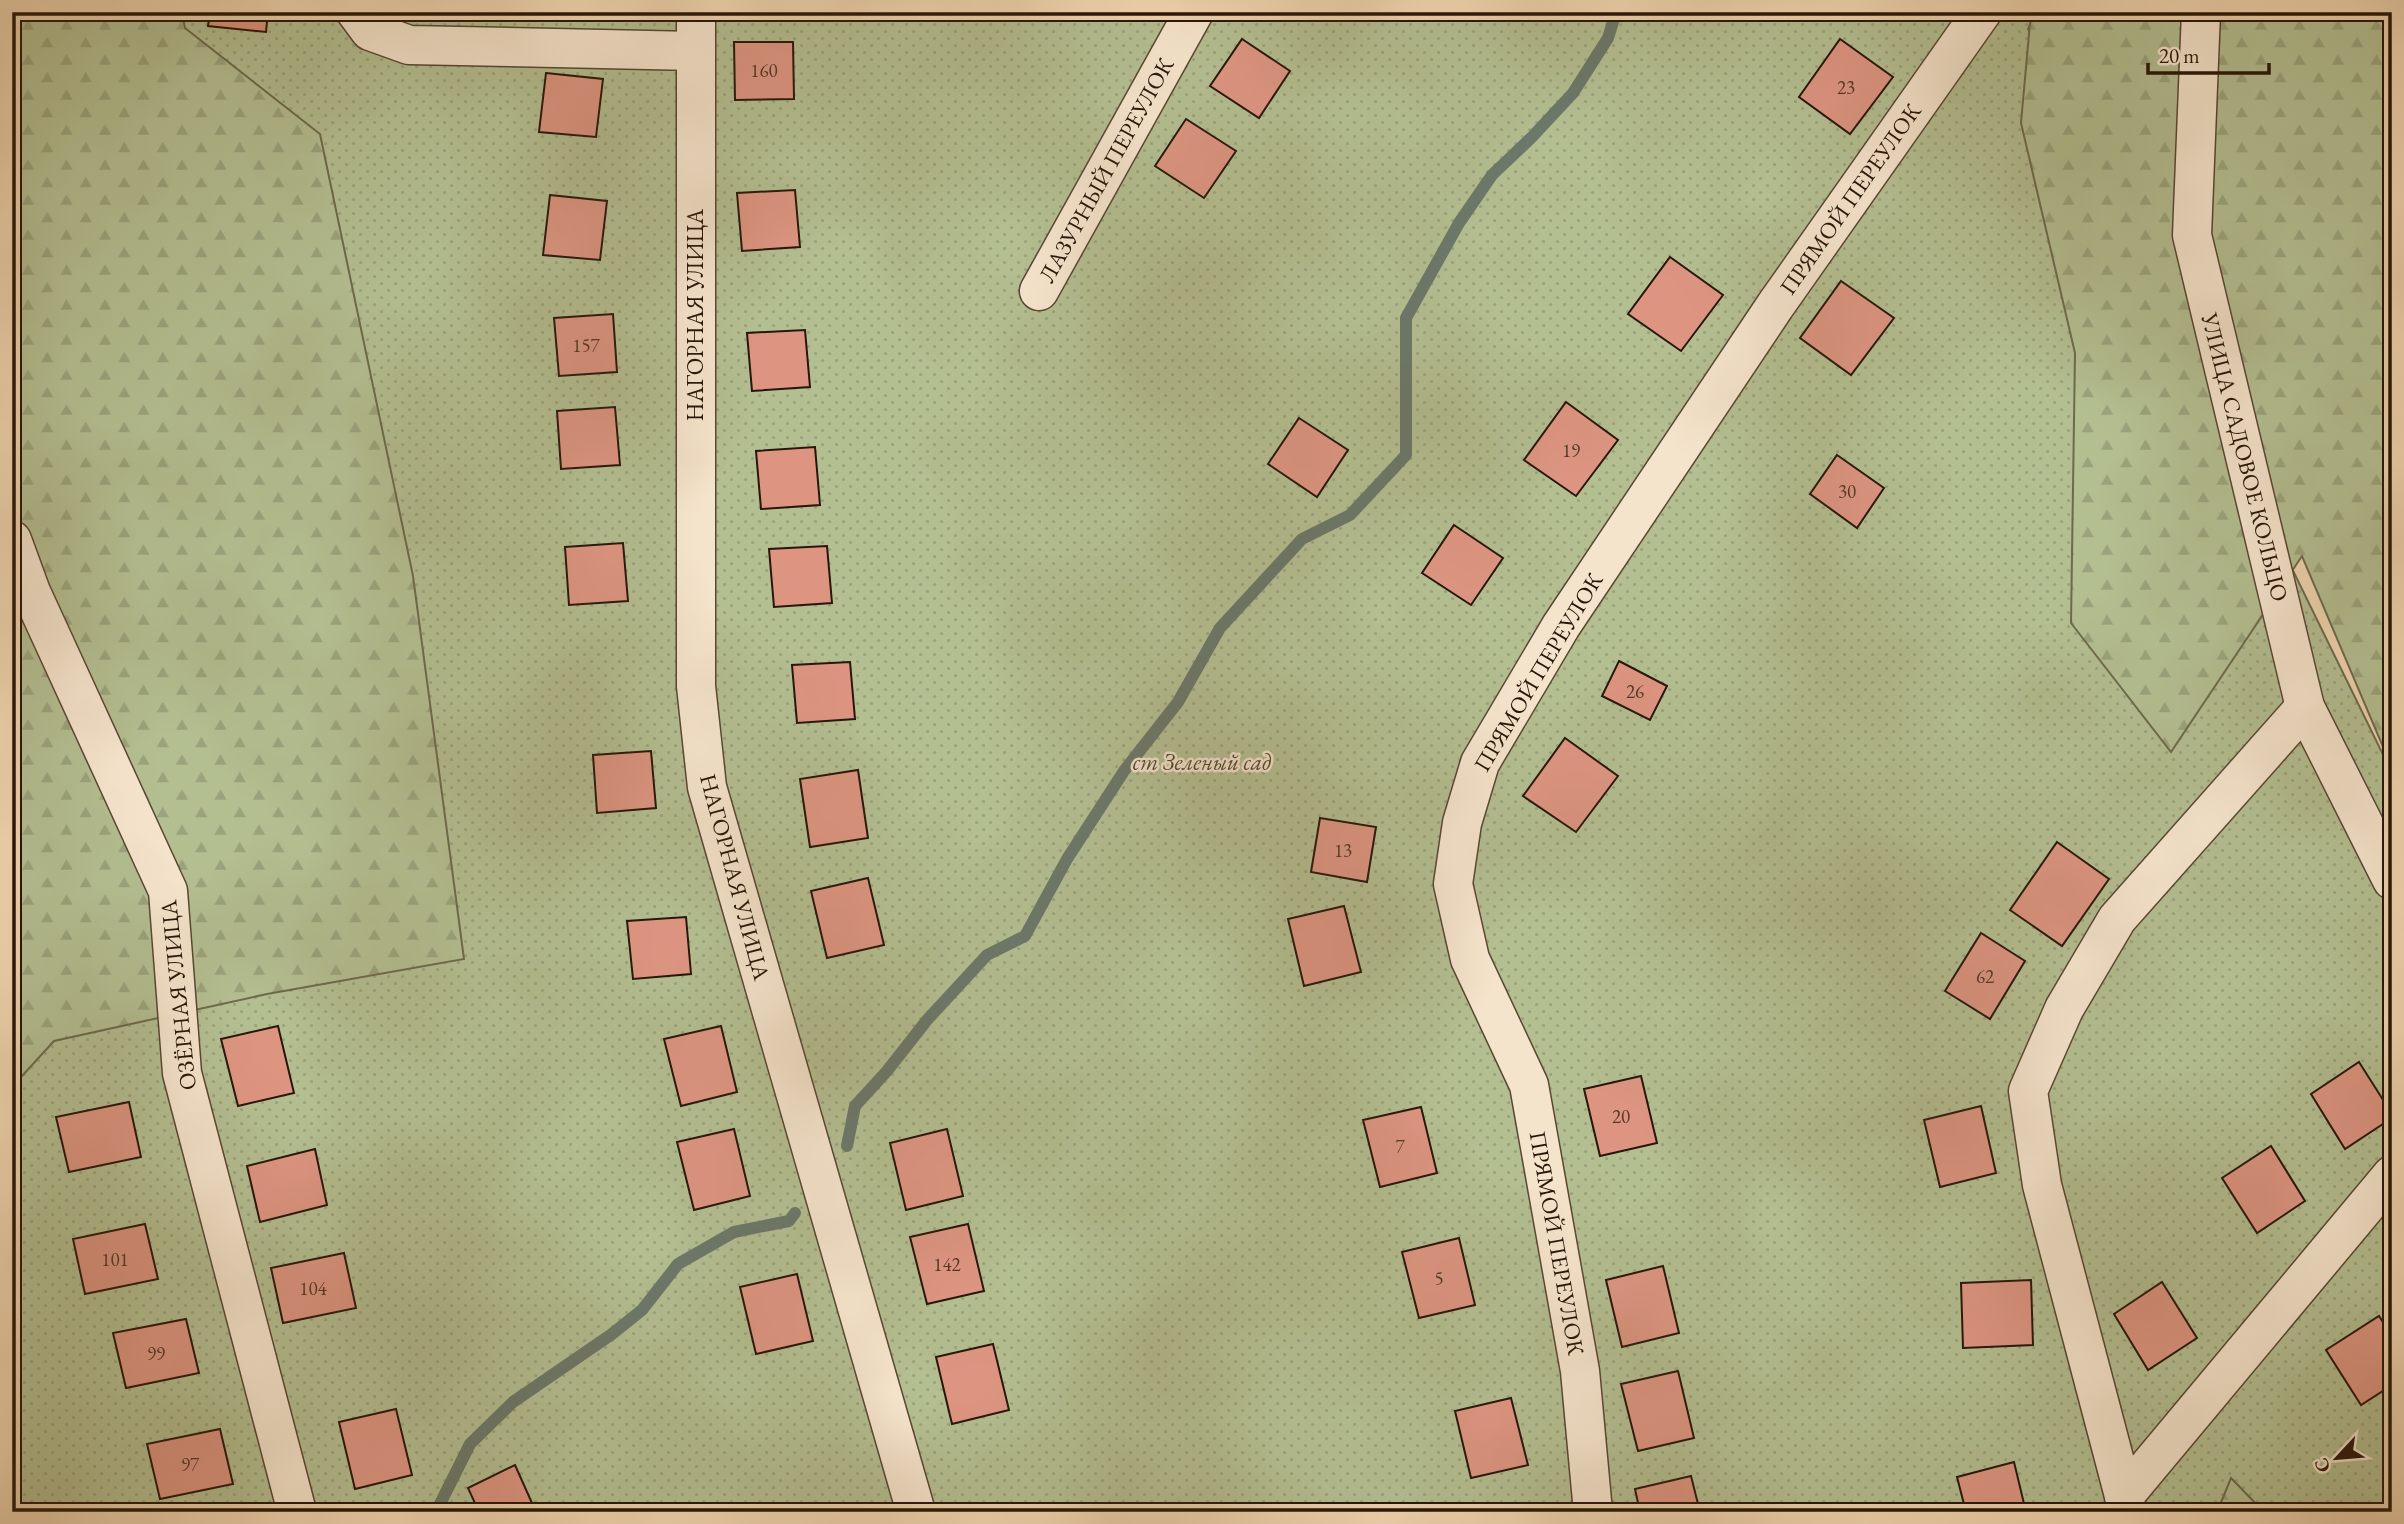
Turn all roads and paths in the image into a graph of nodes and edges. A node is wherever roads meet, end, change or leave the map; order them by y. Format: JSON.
{"nodes":[{"id":1,"x":356,"y":12,"type":"edge"},
{"id":2,"x":696,"y":12,"type":"edge"},
{"id":3,"x":1194,"y":12,"type":"edge"},
{"id":4,"x":1982,"y":12,"type":"edge"},
{"id":5,"x":2201,"y":12,"type":"edge"},
{"id":6,"x":695,"y":51,"type":"junction"},
{"id":7,"x":1039,"y":291,"type":"dead end"},
{"id":8,"x":12,"y":540,"type":"edge"},
{"id":9,"x":2305,"y":707,"type":"junction"},
{"id":10,"x":2392,"y":880,"type":"edge"},
{"id":11,"x":2392,"y":1175,"type":"edge"},
{"id":12,"x":2125,"y":1504,"type":"edge"},
{"id":13,"x":297,"y":1512,"type":"edge"},
{"id":14,"x":916,"y":1512,"type":"edge"},
{"id":15,"x":1593,"y":1512,"type":"edge"}],
"edges":[{"from":1,"to":6,"type":"street"},
{"from":2,"to":6,"type":"street","name":"НАГОРНАЯ УЛИЦА"},
{"from":3,"to":7,"type":"street","name":"ЛАЗУРНЫЙ ПЕРЕУЛОК"},
{"from":4,"to":15,"type":"street","name":"ПРЯМОЙ ПЕРЕУЛОК"},
{"from":5,"to":9,"type":"street","name":"УЛИЦА САДОВОЕ КОЛЬЦО"},
{"from":6,"to":14,"type":"street","name":"НАГОРНАЯ УЛИЦА"},
{"from":8,"to":13,"type":"street","name":"ОЗЁРНАЯ УЛИЦА"},
{"from":9,"to":10,"type":"street","name":"УЛИЦА САДОВОЕ КОЛЬЦО"},
{"from":9,"to":12,"type":"street"},
{"from":11,"to":12,"type":"street"}]}
